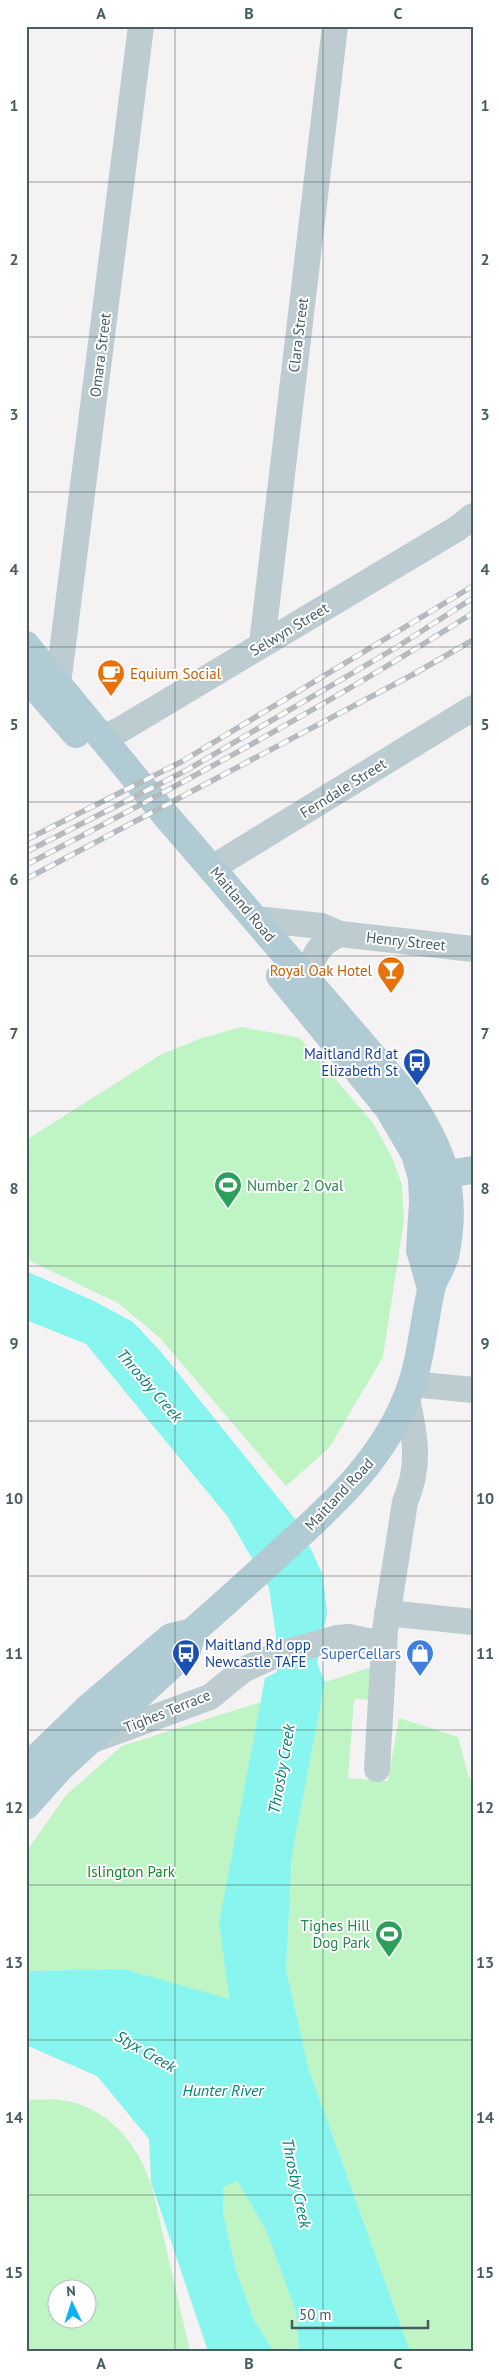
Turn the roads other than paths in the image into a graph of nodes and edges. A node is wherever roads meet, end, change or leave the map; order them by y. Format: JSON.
{"nodes":[{"id":1,"x":141,"y":26,"type":"edge"},
{"id":2,"x":335,"y":26,"type":"edge"},
{"id":3,"x":473,"y":516,"type":"edge"},
{"id":4,"x":262,"y":644,"type":"junction"},
{"id":5,"x":26,"y":645,"type":"edge"},
{"id":6,"x":26,"y":677,"type":"edge"},
{"id":7,"x":58,"y":684,"type":"junction"},
{"id":8,"x":473,"y":708,"type":"edge"},
{"id":9,"x":104,"y":749,"type":"junction"},
{"id":10,"x":195,"y":857,"type":"junction"},
{"id":11,"x":255,"y":919,"type":"junction"},
{"id":12,"x":340,"y":934,"type":"junction"},
{"id":13,"x":473,"y":948,"type":"edge"},
{"id":14,"x":306,"y":978,"type":"junction"},
{"id":15,"x":447,"y":1174,"type":"edge"},
{"id":16,"x":473,"y":1390,"type":"edge"},
{"id":17,"x":409,"y":1391,"type":"junction"},
{"id":18,"x":387,"y":1613,"type":"junction"},
{"id":19,"x":473,"y":1622,"type":"edge"},
{"id":20,"x":192,"y":1632,"type":"junction"},
{"id":21,"x":384,"y":1641,"type":"junction"},
{"id":22,"x":89,"y":1741,"type":"junction"},
{"id":23,"x":26,"y":1768,"type":"edge"},
{"id":24,"x":377,"y":1769,"type":"dead end"},
{"id":25,"x":26,"y":1806,"type":"edge"}],
"edges":[{"from":1,"to":7,"type":"street","name":"Omara Street"},
{"from":2,"to":4,"type":"street","name":"Clara Street"},
{"from":3,"to":4,"type":"street","name":"Selwyn Street"},
{"from":4,"to":9,"type":"street","name":"Selwyn Street"},
{"from":5,"to":7,"type":"main road","name":"Maitland Road"},
{"from":6,"to":9,"type":"main road","name":"Maitland Road"},
{"from":7,"to":9,"type":"main road","name":"Maitland Road"},
{"from":8,"to":10,"type":"street","name":"Ferndale Street"},
{"from":9,"to":10,"type":"main road","name":"Maitland Road"},
{"from":10,"to":11,"type":"main road","name":"Maitland Road"},
{"from":10,"to":15,"type":"main road","name":"Maitland Road"},
{"from":11,"to":12,"type":"street","name":"Henry Street"},
{"from":11,"to":14,"type":"main road","name":"Maitland Road"},
{"from":12,"to":13,"type":"street","name":"Henry Street"},
{"from":12,"to":14,"type":"street"},
{"from":14,"to":15,"type":"main road","name":"Maitland Road"},
{"from":15,"to":17,"type":"main road","name":"Maitland Road"},
{"from":16,"to":17,"type":"street"},
{"from":17,"to":18,"type":"street"},
{"from":17,"to":20,"type":"main road","name":"Maitland Road"},
{"from":18,"to":19,"type":"street"},
{"from":18,"to":21,"type":"street"},
{"from":20,"to":22,"type":"main road","name":"Maitland Road"},
{"from":20,"to":23,"type":"main road","name":"Maitland Road"},
{"from":21,"to":22,"type":"street","name":"Tighes Terrace"},
{"from":21,"to":24,"type":"street"},
{"from":22,"to":25,"type":"main road","name":"Maitland Road"}]}
